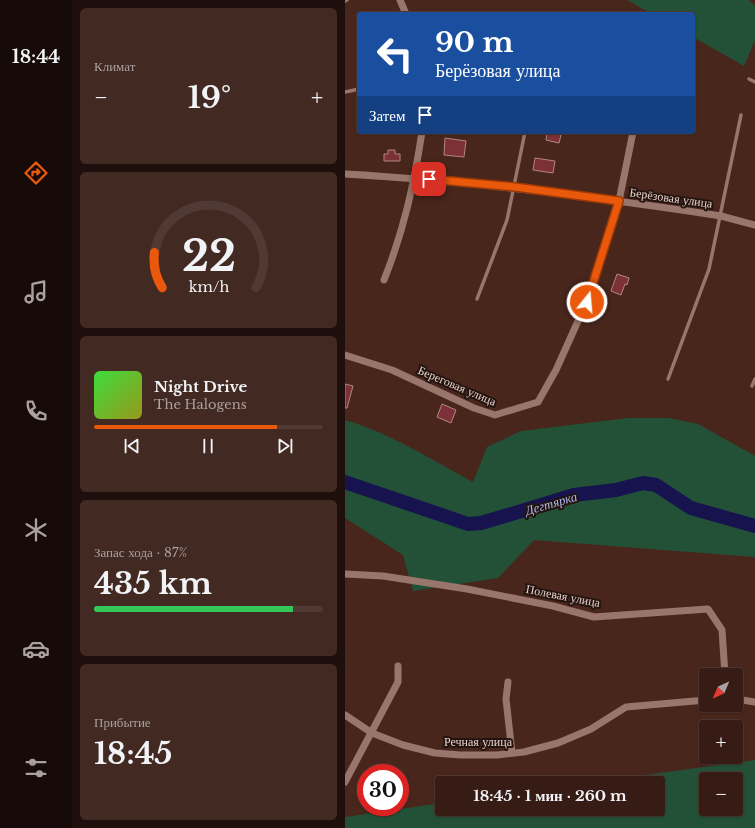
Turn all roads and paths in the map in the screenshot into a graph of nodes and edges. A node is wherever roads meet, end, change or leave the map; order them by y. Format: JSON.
{"nodes":[{"id":1,"x":400,"y":0,"type":"edge"},
{"id":2,"x":405,"y":12,"type":"edge"},
{"id":3,"x":749,"y":79,"type":"dead end"},
{"id":4,"x":755,"y":82,"type":"edge"},
{"id":5,"x":357,"y":89,"type":"edge"},
{"id":6,"x":345,"y":92,"type":"edge"},
{"id":7,"x":741,"y":115,"type":"dead end"},
{"id":8,"x":422,"y":134,"type":"edge"},
{"id":9,"x":525,"y":134,"type":"edge"},
{"id":10,"x":633,"y":134,"type":"edge"},
{"id":11,"x":345,"y":174,"type":"edge"},
{"id":12,"x":415,"y":178,"type":"junction"},
{"id":13,"x":515,"y":187,"type":"junction"},
{"id":14,"x":619,"y":201,"type":"junction"},
{"id":15,"x":721,"y":216,"type":"junction"},
{"id":16,"x":755,"y":225,"type":"edge"},
{"id":17,"x":384,"y":280,"type":"dead end"},
{"id":18,"x":477,"y":299,"type":"dead end"},
{"id":19,"x":345,"y":355,"type":"edge"},
{"id":20,"x":668,"y":379,"type":"dead end"},
{"id":21,"x":755,"y":379,"type":"edge"},
{"id":22,"x":752,"y":386,"type":"dead end"},
{"id":23,"x":345,"y":574,"type":"edge"},
{"id":24,"x":398,"y":666,"type":"dead end"},
{"id":25,"x":725,"y":668,"type":"edge"},
{"id":26,"x":509,"y":682,"type":"dead end"},
{"id":27,"x":743,"y":700,"type":"edge"},
{"id":28,"x":699,"y":701,"type":"edge"},
{"id":29,"x":755,"y":702,"type":"edge"},
{"id":30,"x":345,"y":715,"type":"edge"},
{"id":31,"x":372,"y":733,"type":"junction"},
{"id":32,"x":512,"y":753,"type":"junction"},
{"id":33,"x":345,"y":782,"type":"edge"}],
"edges":[{"from":1,"to":2,"type":"street"},
{"from":3,"to":4,"type":"lane"},
{"from":5,"to":6,"type":"lane"},
{"from":7,"to":15,"type":"lane"},
{"from":8,"to":12,"type":"street"},
{"from":9,"to":13,"type":"lane"},
{"from":10,"to":14,"type":"street","name":"Береговая улица"},
{"from":11,"to":12,"type":"street","name":"Берёзовая улица"},
{"from":12,"to":13,"type":"street","name":"Берёзовая улица"},
{"from":12,"to":17,"type":"street"},
{"from":13,"to":14,"type":"street","name":"Берёзовая улица"},
{"from":13,"to":18,"type":"lane"},
{"from":14,"to":15,"type":"street","name":"Берёзовая улица"},
{"from":14,"to":19,"type":"street","name":"Береговая улица"},
{"from":15,"to":16,"type":"street","name":"Берёзовая улица"},
{"from":15,"to":20,"type":"lane"},
{"from":21,"to":22,"type":"lane"},
{"from":23,"to":25,"type":"street","name":"Полевая улица"},
{"from":24,"to":31,"type":"street"},
{"from":26,"to":32,"type":"street"},
{"from":27,"to":29,"type":"street"},
{"from":28,"to":32,"type":"street","name":"Речная улица"},
{"from":30,"to":31,"type":"street","name":"Речная улица"},
{"from":31,"to":32,"type":"street","name":"Речная улица"},
{"from":31,"to":33,"type":"street"}]}
